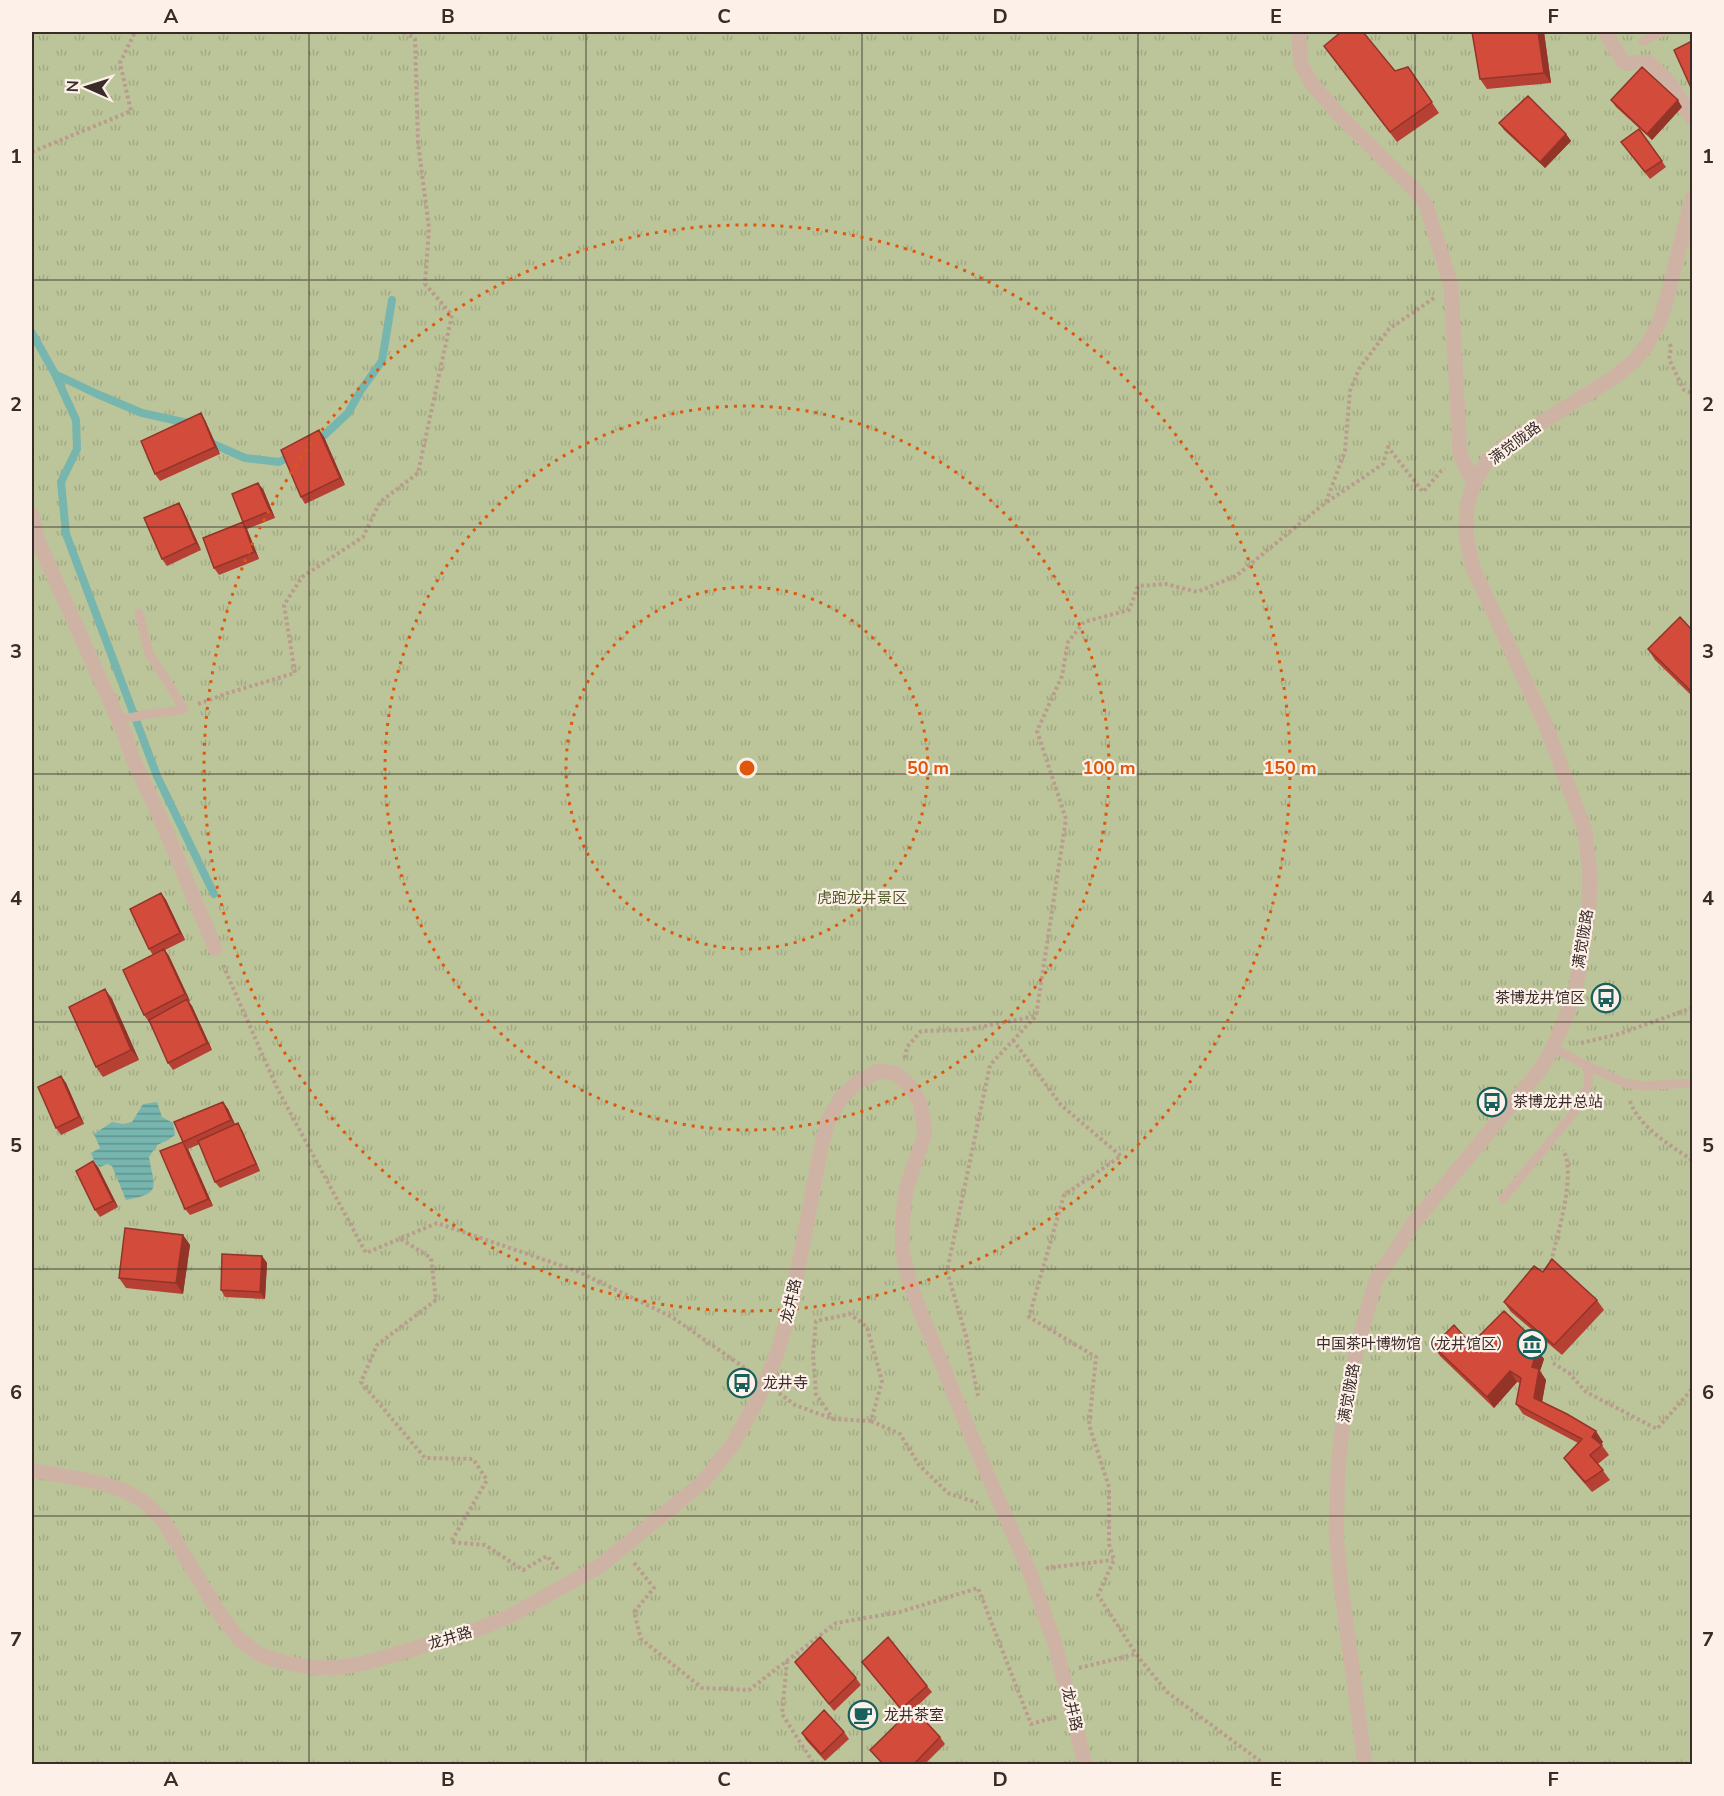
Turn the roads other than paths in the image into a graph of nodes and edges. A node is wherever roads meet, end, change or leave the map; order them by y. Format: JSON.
{"nodes":[{"id":1,"x":1300,"y":32,"type":"edge"},
{"id":2,"x":1605,"y":32,"type":"edge"},
{"id":3,"x":1663,"y":32,"type":"edge"},
{"id":4,"x":1643,"y":41,"type":"dead end"},
{"id":5,"x":1692,"y":118,"type":"edge"},
{"id":6,"x":1692,"y":198,"type":"edge"},
{"id":7,"x":1473,"y":484,"type":"junction"},
{"id":8,"x":32,"y":515,"type":"edge"},
{"id":9,"x":139,"y":613,"type":"dead end"},
{"id":10,"x":122,"y":719,"type":"junction"},
{"id":11,"x":215,"y":948,"type":"road end"},
{"id":12,"x":1553,"y":1048,"type":"junction"},
{"id":13,"x":1586,"y":1065,"type":"junction"},
{"id":14,"x":1692,"y":1083,"type":"edge"},
{"id":15,"x":1503,"y":1199,"type":"dead end"},
{"id":16,"x":32,"y":1470,"type":"edge"},
{"id":17,"x":1085,"y":1764,"type":"edge"},
{"id":18,"x":1365,"y":1764,"type":"edge"}],
"edges":[{"from":1,"to":7,"type":"street"},
{"from":2,"to":5,"type":"street"},
{"from":3,"to":4,"type":"lane"},
{"from":6,"to":7,"type":"street","name":"满觉陇路"},
{"from":7,"to":12,"type":"street","name":"满觉陇路"},
{"from":8,"to":10,"type":"street"},
{"from":9,"to":10,"type":"lane"},
{"from":10,"to":11,"type":"street"},
{"from":12,"to":13,"type":"lane"},
{"from":12,"to":18,"type":"street","name":"满觉陇路"},
{"from":13,"to":14,"type":"lane"},
{"from":13,"to":15,"type":"lane"},
{"from":16,"to":17,"type":"street","name":"龙井路"}]}
